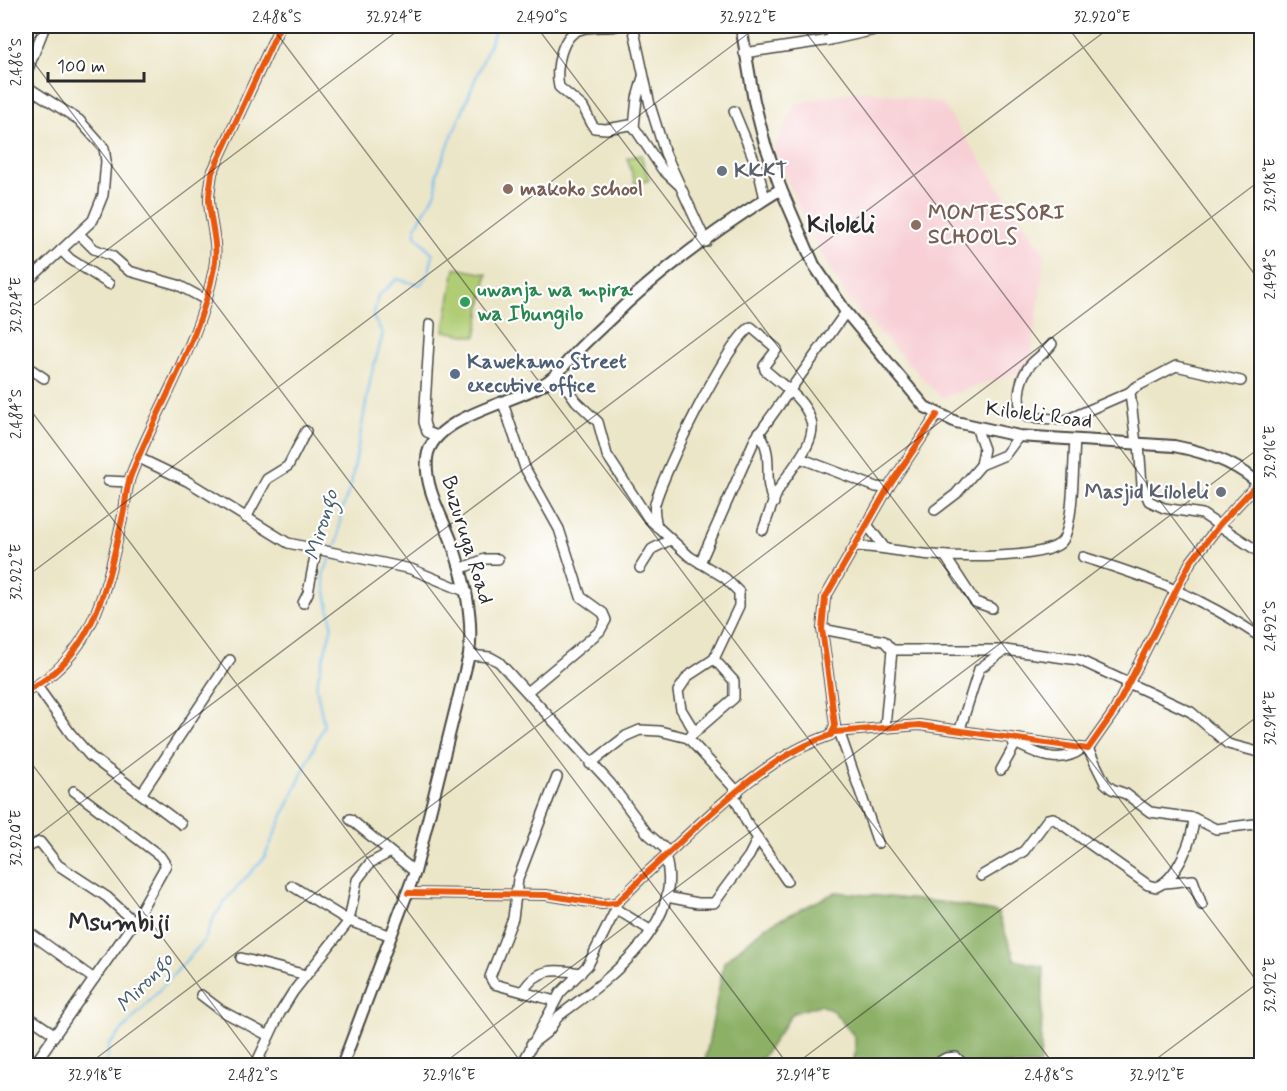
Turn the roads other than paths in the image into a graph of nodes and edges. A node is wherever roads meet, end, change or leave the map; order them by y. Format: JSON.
{"nodes":[{"id":1,"x":45,"y":26,"type":"edge"},
{"id":2,"x":280,"y":26,"type":"edge"},
{"id":3,"x":616,"y":26,"type":"edge"},
{"id":4,"x":633,"y":26,"type":"edge"},
{"id":5,"x":741,"y":26,"type":"edge"},
{"id":6,"x":835,"y":26,"type":"edge"},
{"id":7,"x":879,"y":26,"type":"edge"},
{"id":8,"x":830,"y":40,"type":"junction"},
{"id":9,"x":744,"y":53,"type":"junction"},
{"id":10,"x":26,"y":74,"type":"edge"},
{"id":11,"x":643,"y":77,"type":"junction"},
{"id":12,"x":26,"y":86,"type":"edge"},
{"id":13,"x":734,"y":111,"type":"dead end"},
{"id":14,"x":634,"y":127,"type":"junction"},
{"id":15,"x":678,"y":184,"type":"junction"},
{"id":16,"x":781,"y":189,"type":"junction"},
{"id":17,"x":765,"y":199,"type":"junction"},
{"id":18,"x":80,"y":235,"type":"junction"},
{"id":19,"x":706,"y":242,"type":"junction"},
{"id":20,"x":61,"y":250,"type":"junction"},
{"id":21,"x":26,"y":282,"type":"edge"},
{"id":22,"x":109,"y":284,"type":"dead end"},
{"id":23,"x":206,"y":300,"type":"junction"},
{"id":24,"x":846,"y":312,"type":"junction"},
{"id":25,"x":430,"y":324,"type":"dead end"},
{"id":26,"x":1052,"y":344,"type":"dead end"},
{"id":27,"x":26,"y":366,"type":"edge"},
{"id":28,"x":557,"y":374,"type":"junction"},
{"id":29,"x":44,"y":378,"type":"dead end"},
{"id":30,"x":1240,"y":381,"type":"dead end"},
{"id":31,"x":791,"y":392,"type":"junction"},
{"id":32,"x":1130,"y":392,"type":"junction"},
{"id":33,"x":502,"y":403,"type":"junction"},
{"id":34,"x":937,"y":415,"type":"junction"},
{"id":35,"x":976,"y":427,"type":"junction"},
{"id":36,"x":306,"y":431,"type":"dead end"},
{"id":37,"x":759,"y":432,"type":"junction"},
{"id":38,"x":437,"y":436,"type":"junction"},
{"id":39,"x":1019,"y":436,"type":"junction"},
{"id":40,"x":1075,"y":440,"type":"junction"},
{"id":41,"x":1137,"y":444,"type":"junction"},
{"id":42,"x":139,"y":458,"type":"junction"},
{"id":43,"x":800,"y":458,"type":"junction"},
{"id":44,"x":981,"y":465,"type":"junction"},
{"id":45,"x":108,"y":481,"type":"dead end"},
{"id":46,"x":129,"y":482,"type":"junction"},
{"id":47,"x":1260,"y":485,"type":"edge"},
{"id":48,"x":888,"y":488,"type":"junction"},
{"id":49,"x":774,"y":503,"type":"junction"},
{"id":50,"x":935,"y":510,"type":"dead end"},
{"id":51,"x":246,"y":518,"type":"junction"},
{"id":52,"x":1220,"y":524,"type":"junction"},
{"id":53,"x":868,"y":526,"type":"junction"},
{"id":54,"x":657,"y":527,"type":"junction"},
{"id":55,"x":764,"y":530,"type":"dead end"},
{"id":56,"x":670,"y":540,"type":"junction"},
{"id":57,"x":855,"y":546,"type":"junction"},
{"id":58,"x":884,"y":548,"type":"junction"},
{"id":59,"x":316,"y":551,"type":"junction"},
{"id":60,"x":1262,"y":554,"type":"edge"},
{"id":61,"x":945,"y":556,"type":"junction"},
{"id":62,"x":1083,"y":557,"type":"dead end"},
{"id":63,"x":498,"y":559,"type":"dead end"},
{"id":64,"x":700,"y":563,"type":"junction"},
{"id":65,"x":460,"y":568,"type":"junction"},
{"id":66,"x":640,"y":568,"type":"dead end"},
{"id":67,"x":1178,"y":589,"type":"junction"},
{"id":68,"x":467,"y":592,"type":"junction"},
{"id":69,"x":303,"y":603,"type":"dead end"},
{"id":70,"x":992,"y":608,"type":"dead end"},
{"id":71,"x":822,"y":629,"type":"junction"},
{"id":72,"x":1262,"y":638,"type":"edge"},
{"id":73,"x":892,"y":650,"type":"junction"},
{"id":74,"x":1005,"y":650,"type":"junction"},
{"id":75,"x":469,"y":655,"type":"junction"},
{"id":76,"x":714,"y":659,"type":"junction"},
{"id":77,"x":230,"y":660,"type":"dead end"},
{"id":78,"x":1128,"y":683,"type":"junction"},
{"id":79,"x":36,"y":686,"type":"junction"},
{"id":80,"x":26,"y":691,"type":"edge"},
{"id":81,"x":528,"y":691,"type":"junction"},
{"id":82,"x":885,"y":727,"type":"junction"},
{"id":83,"x":960,"y":729,"type":"junction"},
{"id":84,"x":837,"y":731,"type":"junction"},
{"id":85,"x":692,"y":735,"type":"junction"},
{"id":86,"x":1012,"y":741,"type":"junction"},
{"id":87,"x":1085,"y":749,"type":"junction"},
{"id":88,"x":1262,"y":753,"type":"edge"},
{"id":89,"x":591,"y":764,"type":"junction"},
{"id":90,"x":1001,"y":770,"type":"dead end"},
{"id":91,"x":557,"y":777,"type":"dead end"},
{"id":92,"x":74,"y":791,"type":"dead end"},
{"id":93,"x":142,"y":793,"type":"junction"},
{"id":94,"x":736,"y":794,"type":"junction"},
{"id":95,"x":1194,"y":818,"type":"junction"},
{"id":96,"x":350,"y":819,"type":"dead end"},
{"id":97,"x":1262,"y":823,"type":"edge"},
{"id":98,"x":181,"y":824,"type":"dead end"},
{"id":99,"x":758,"y":838,"type":"junction"},
{"id":100,"x":878,"y":843,"type":"dead end"},
{"id":101,"x":26,"y":846,"type":"edge"},
{"id":102,"x":389,"y":853,"type":"junction"},
{"id":103,"x":667,"y":854,"type":"junction"},
{"id":104,"x":414,"y":872,"type":"junction"},
{"id":105,"x":981,"y":876,"type":"dead end"},
{"id":106,"x":787,"y":881,"type":"dead end"},
{"id":107,"x":1165,"y":883,"type":"junction"},
{"id":108,"x":292,"y":886,"type":"dead end"},
{"id":109,"x":408,"y":893,"type":"junction"},
{"id":110,"x":516,"y":895,"type":"junction"},
{"id":111,"x":667,"y":897,"type":"junction"},
{"id":112,"x":1202,"y":904,"type":"dead end"},
{"id":113,"x":616,"y":906,"type":"junction"},
{"id":114,"x":349,"y":921,"type":"junction"},
{"id":115,"x":134,"y":922,"type":"junction"},
{"id":116,"x":26,"y":930,"type":"edge"},
{"id":117,"x":650,"y":930,"type":"junction"},
{"id":118,"x":389,"y":935,"type":"junction"},
{"id":119,"x":241,"y":958,"type":"dead end"},
{"id":120,"x":580,"y":973,"type":"junction"},
{"id":121,"x":306,"y":975,"type":"junction"},
{"id":122,"x":94,"y":979,"type":"junction"},
{"id":123,"x":523,"y":991,"type":"junction"},
{"id":124,"x":201,"y":995,"type":"dead end"},
{"id":125,"x":557,"y":997,"type":"junction"},
{"id":126,"x":574,"y":1004,"type":"junction"},
{"id":127,"x":26,"y":1016,"type":"edge"},
{"id":128,"x":54,"y":1035,"type":"junction"},
{"id":129,"x":269,"y":1036,"type":"junction"},
{"id":130,"x":531,"y":1044,"type":"junction"},
{"id":131,"x":33,"y":1065,"type":"edge"},
{"id":132,"x":255,"y":1065,"type":"edge"},
{"id":133,"x":342,"y":1065,"type":"edge"},
{"id":134,"x":521,"y":1065,"type":"edge"},
{"id":135,"x":932,"y":1065,"type":"edge"},
{"id":136,"x":965,"y":1065,"type":"edge"}],
"edges":[{"from":1,"to":10,"type":"street"},
{"from":2,"to":23,"type":"street"},
{"from":3,"to":14,"type":"street"},
{"from":4,"to":11,"type":"street"},
{"from":5,"to":9,"type":"main road","name":"Kiloleli Road"},
{"from":6,"to":8,"type":"street"},
{"from":7,"to":8,"type":"street"},
{"from":8,"to":9,"type":"street"},
{"from":9,"to":16,"type":"main road","name":"Kiloleli Road"},
{"from":11,"to":14,"type":"street"},
{"from":11,"to":15,"type":"street"},
{"from":12,"to":18,"type":"street"},
{"from":13,"to":17,"type":"street"},
{"from":14,"to":15,"type":"street"},
{"from":15,"to":19,"type":"street"},
{"from":16,"to":17,"type":"main road"},
{"from":16,"to":24,"type":"main road","name":"Kiloleli Road"},
{"from":17,"to":19,"type":"main road"},
{"from":18,"to":20,"type":"street"},
{"from":18,"to":23,"type":"street"},
{"from":19,"to":28,"type":"main road"},
{"from":20,"to":21,"type":"street"},
{"from":20,"to":22,"type":"street"},
{"from":23,"to":42,"type":"street"},
{"from":24,"to":31,"type":"street"},
{"from":24,"to":34,"type":"main road","name":"Kiloleli Road"},
{"from":25,"to":38,"type":"street"},
{"from":26,"to":32,"type":"street"},
{"from":27,"to":29,"type":"street"},
{"from":28,"to":33,"type":"main road"},
{"from":28,"to":54,"type":"street"},
{"from":30,"to":32,"type":"street"},
{"from":31,"to":37,"type":"street"},
{"from":31,"to":43,"type":"street"},
{"from":31,"to":54,"type":"street"},
{"from":32,"to":41,"type":"street"},
{"from":33,"to":38,"type":"main road"},
{"from":33,"to":81,"type":"street"},
{"from":34,"to":35,"type":"main road","name":"Kiloleli Road"},
{"from":34,"to":48,"type":"street"},
{"from":35,"to":39,"type":"main road","name":"Kiloleli Road"},
{"from":35,"to":44,"type":"street"},
{"from":36,"to":51,"type":"street"},
{"from":37,"to":49,"type":"street"},
{"from":37,"to":64,"type":"street"},
{"from":38,"to":65,"type":"main road","name":"Buzuruga Road"},
{"from":39,"to":40,"type":"main road","name":"Kiloleli Road"},
{"from":39,"to":44,"type":"street"},
{"from":40,"to":41,"type":"main road","name":"Kiloleli Road"},
{"from":40,"to":61,"type":"street"},
{"from":41,"to":47,"type":"main road","name":"Kiloleli Road"},
{"from":41,"to":52,"type":"street"},
{"from":42,"to":46,"type":"street"},
{"from":42,"to":51,"type":"street"},
{"from":43,"to":48,"type":"street"},
{"from":43,"to":49,"type":"street"},
{"from":44,"to":50,"type":"street"},
{"from":45,"to":46,"type":"street"},
{"from":46,"to":79,"type":"street"},
{"from":47,"to":52,"type":"street"},
{"from":48,"to":53,"type":"street"},
{"from":49,"to":55,"type":"street"},
{"from":51,"to":59,"type":"street"},
{"from":52,"to":60,"type":"street"},
{"from":52,"to":67,"type":"street"},
{"from":53,"to":57,"type":"street"},
{"from":53,"to":58,"type":"street"},
{"from":54,"to":56,"type":"street"},
{"from":56,"to":64,"type":"street"},
{"from":56,"to":66,"type":"street"},
{"from":57,"to":58,"type":"street"},
{"from":57,"to":71,"type":"street"},
{"from":58,"to":61,"type":"street"},
{"from":59,"to":68,"type":"street"},
{"from":59,"to":69,"type":"street"},
{"from":61,"to":70,"type":"street"},
{"from":62,"to":67,"type":"street"},
{"from":63,"to":65,"type":"street"},
{"from":64,"to":76,"type":"street"},
{"from":65,"to":68,"type":"main road","name":"Buzuruga Road"},
{"from":67,"to":72,"type":"street"},
{"from":67,"to":78,"type":"street"},
{"from":68,"to":75,"type":"main road","name":"Buzuruga Road"},
{"from":71,"to":73,"type":"street"},
{"from":71,"to":84,"type":"street"},
{"from":73,"to":74,"type":"street"},
{"from":73,"to":82,"type":"street"},
{"from":74,"to":78,"type":"street"},
{"from":74,"to":83,"type":"street"},
{"from":75,"to":81,"type":"street"},
{"from":75,"to":104,"type":"main road","name":"Buzuruga Road"},
{"from":76,"to":85,"type":"street"},
{"from":76,"to":85,"type":"street"},
{"from":77,"to":93,"type":"street"},
{"from":78,"to":87,"type":"street"},
{"from":78,"to":88,"type":"street"},
{"from":79,"to":80,"type":"street"},
{"from":79,"to":93,"type":"street"},
{"from":81,"to":89,"type":"street"},
{"from":82,"to":83,"type":"street"},
{"from":82,"to":84,"type":"street"},
{"from":83,"to":86,"type":"street"},
{"from":84,"to":94,"type":"street"},
{"from":84,"to":100,"type":"street"},
{"from":85,"to":89,"type":"street"},
{"from":85,"to":94,"type":"street"},
{"from":86,"to":87,"type":"street"},
{"from":86,"to":87,"type":"street"},
{"from":86,"to":90,"type":"street"},
{"from":87,"to":95,"type":"street"},
{"from":89,"to":103,"type":"street"},
{"from":91,"to":110,"type":"street"},
{"from":92,"to":115,"type":"street"},
{"from":93,"to":98,"type":"street"},
{"from":94,"to":99,"type":"street"},
{"from":94,"to":103,"type":"street"},
{"from":95,"to":97,"type":"street"},
{"from":95,"to":107,"type":"street"},
{"from":96,"to":102,"type":"street"},
{"from":99,"to":106,"type":"street"},
{"from":99,"to":111,"type":"street"},
{"from":101,"to":115,"type":"street"},
{"from":102,"to":104,"type":"street"},
{"from":102,"to":114,"type":"street"},
{"from":103,"to":111,"type":"street"},
{"from":103,"to":113,"type":"street"},
{"from":104,"to":109,"type":"main road","name":"Buzuruga Road"},
{"from":105,"to":107,"type":"street"},
{"from":107,"to":112,"type":"street"},
{"from":108,"to":114,"type":"street"},
{"from":109,"to":110,"type":"street"},
{"from":109,"to":118,"type":"main road","name":"Buzuruga Road"},
{"from":110,"to":113,"type":"street"},
{"from":110,"to":123,"type":"street"},
{"from":111,"to":117,"type":"street"},
{"from":113,"to":117,"type":"street"},
{"from":113,"to":120,"type":"street"},
{"from":114,"to":118,"type":"street"},
{"from":114,"to":121,"type":"street"},
{"from":115,"to":122,"type":"street"},
{"from":116,"to":122,"type":"street"},
{"from":117,"to":126,"type":"street"},
{"from":118,"to":133,"type":"main road","name":"Buzuruga Road"},
{"from":119,"to":121,"type":"street"},
{"from":120,"to":123,"type":"street"},
{"from":120,"to":125,"type":"street"},
{"from":121,"to":129,"type":"street"},
{"from":122,"to":128,"type":"street"},
{"from":123,"to":125,"type":"street"},
{"from":124,"to":129,"type":"street"},
{"from":125,"to":126,"type":"street"},
{"from":125,"to":130,"type":"street"},
{"from":126,"to":130,"type":"street"},
{"from":127,"to":128,"type":"street"},
{"from":128,"to":131,"type":"street"},
{"from":129,"to":132,"type":"street"},
{"from":130,"to":134,"type":"street"},
{"from":135,"to":136,"type":"street"}]}
